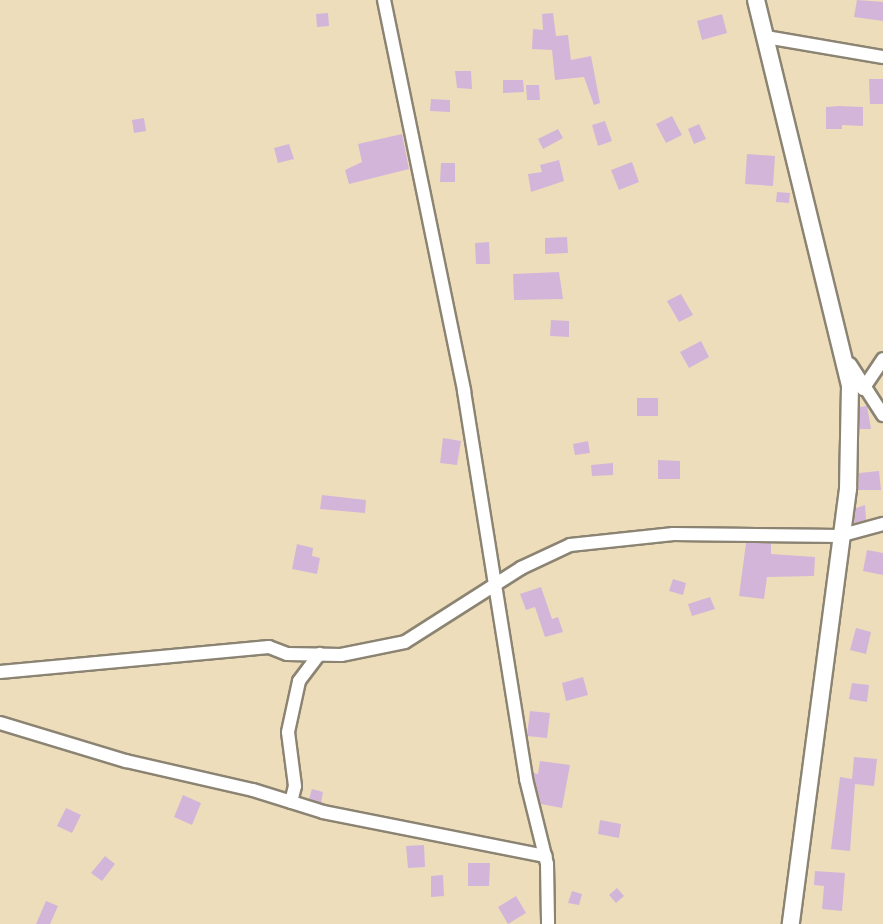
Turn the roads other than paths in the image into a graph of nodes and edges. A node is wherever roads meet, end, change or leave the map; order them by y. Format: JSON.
{"nodes":[{"id":1,"x":384,"y":0,"type":"edge"},
{"id":2,"x":756,"y":0,"type":"edge"},
{"id":3,"x":766,"y":37,"type":"junction"},
{"id":4,"x":883,"y":57,"type":"edge"},
{"id":5,"x":843,"y":352,"type":"junction"},
{"id":6,"x":883,"y":359,"type":"edge"},
{"id":7,"x":863,"y":389,"type":"junction"},
{"id":8,"x":883,"y":415,"type":"edge"},
{"id":9,"x":883,"y":524,"type":"edge"},
{"id":10,"x":839,"y":536,"type":"junction"},
{"id":11,"x":495,"y":584,"type":"junction"},
{"id":12,"x":319,"y":654,"type":"junction"},
{"id":13,"x":0,"y":672,"type":"edge"},
{"id":14,"x":0,"y":723,"type":"edge"},
{"id":15,"x":291,"y":802,"type":"junction"},
{"id":16,"x":546,"y":856,"type":"junction"},
{"id":17,"x":548,"y":924,"type":"edge"},
{"id":18,"x":791,"y":924,"type":"edge"}],
"edges":[{"from":1,"to":11,"type":"street"},
{"from":2,"to":3,"type":"street"},
{"from":3,"to":4,"type":"street"},
{"from":3,"to":5,"type":"street"},
{"from":5,"to":7,"type":"street"},
{"from":5,"to":10,"type":"street"},
{"from":6,"to":7,"type":"street"},
{"from":7,"to":8,"type":"street"},
{"from":9,"to":10,"type":"street"},
{"from":10,"to":11,"type":"street"},
{"from":10,"to":18,"type":"street"},
{"from":11,"to":12,"type":"street"},
{"from":11,"to":16,"type":"street"},
{"from":12,"to":13,"type":"street"},
{"from":12,"to":15,"type":"street"},
{"from":14,"to":15,"type":"street"},
{"from":15,"to":16,"type":"street"},
{"from":16,"to":17,"type":"street"}]}
